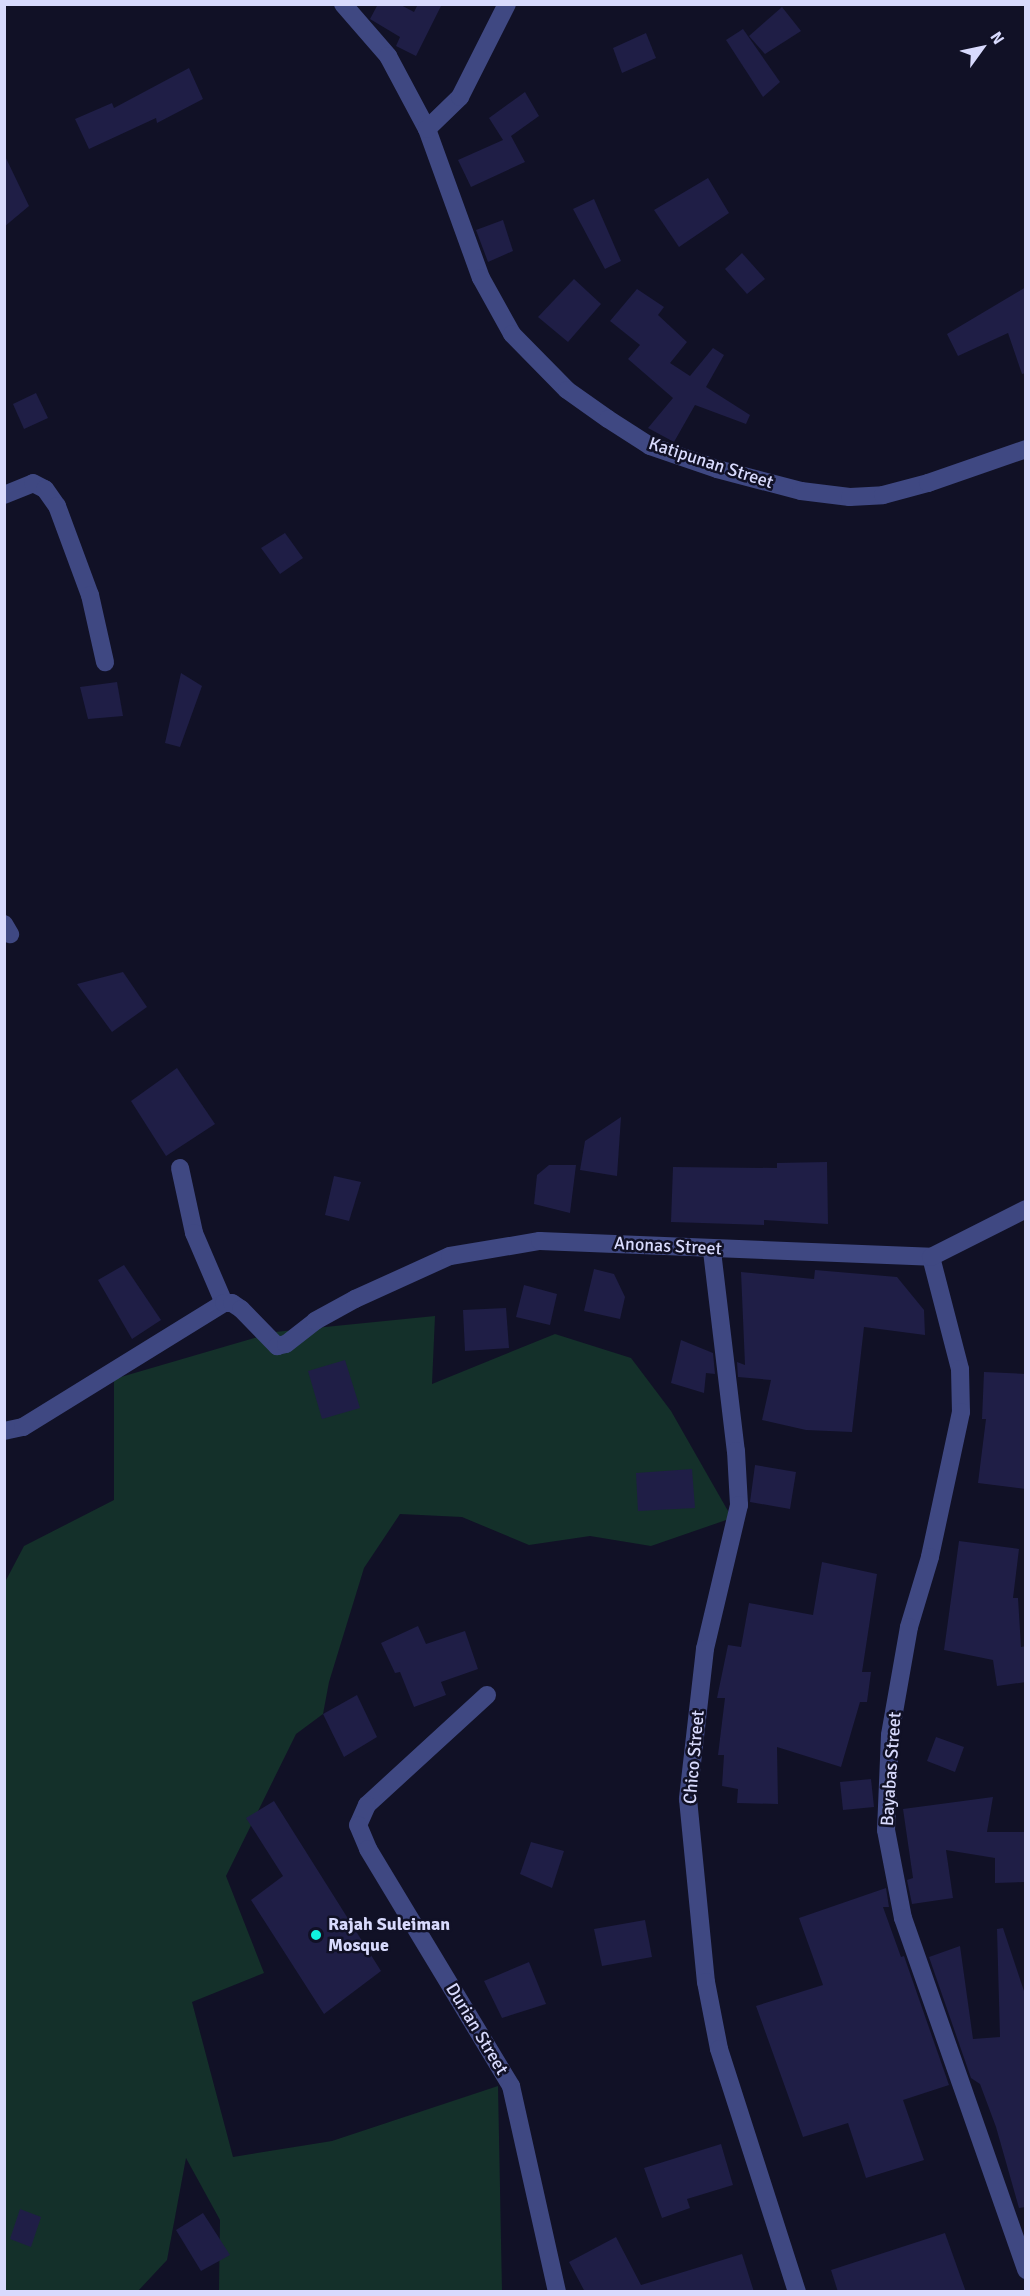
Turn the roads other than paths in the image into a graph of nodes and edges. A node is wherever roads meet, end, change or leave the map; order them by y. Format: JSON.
{"nodes":[{"id":1,"x":343,"y":4,"type":"edge"},
{"id":2,"x":507,"y":4,"type":"edge"},
{"id":3,"x":427,"y":129,"type":"junction"},
{"id":4,"x":1026,"y":449,"type":"edge"},
{"id":5,"x":4,"y":495,"type":"edge"},
{"id":6,"x":105,"y":662,"type":"dead end"},
{"id":7,"x":180,"y":1168,"type":"dead end"},
{"id":8,"x":1026,"y":1209,"type":"edge"},
{"id":9,"x":712,"y":1251,"type":"junction"},
{"id":10,"x":931,"y":1257,"type":"junction"},
{"id":11,"x":224,"y":1303,"type":"junction"},
{"id":12,"x":4,"y":1431,"type":"edge"},
{"id":13,"x":487,"y":1695,"type":"dead end"},
{"id":14,"x":1026,"y":2270,"type":"edge"},
{"id":15,"x":553,"y":2290,"type":"edge"},
{"id":16,"x":797,"y":2292,"type":"edge"}],
"edges":[{"from":1,"to":3,"type":"street","name":"Katipunan Street"},
{"from":2,"to":3,"type":"street"},
{"from":3,"to":4,"type":"street","name":"Katipunan Street"},
{"from":5,"to":6,"type":"street"},
{"from":7,"to":11,"type":"street"},
{"from":8,"to":10,"type":"street","name":"Anonas Street"},
{"from":9,"to":10,"type":"street","name":"Anonas Street"},
{"from":9,"to":11,"type":"street","name":"Anonas Street"},
{"from":9,"to":16,"type":"street","name":"Chico Street"},
{"from":10,"to":14,"type":"street","name":"Bayabas Street"},
{"from":11,"to":12,"type":"street"},
{"from":13,"to":15,"type":"street","name":"Durian Street"}]}
